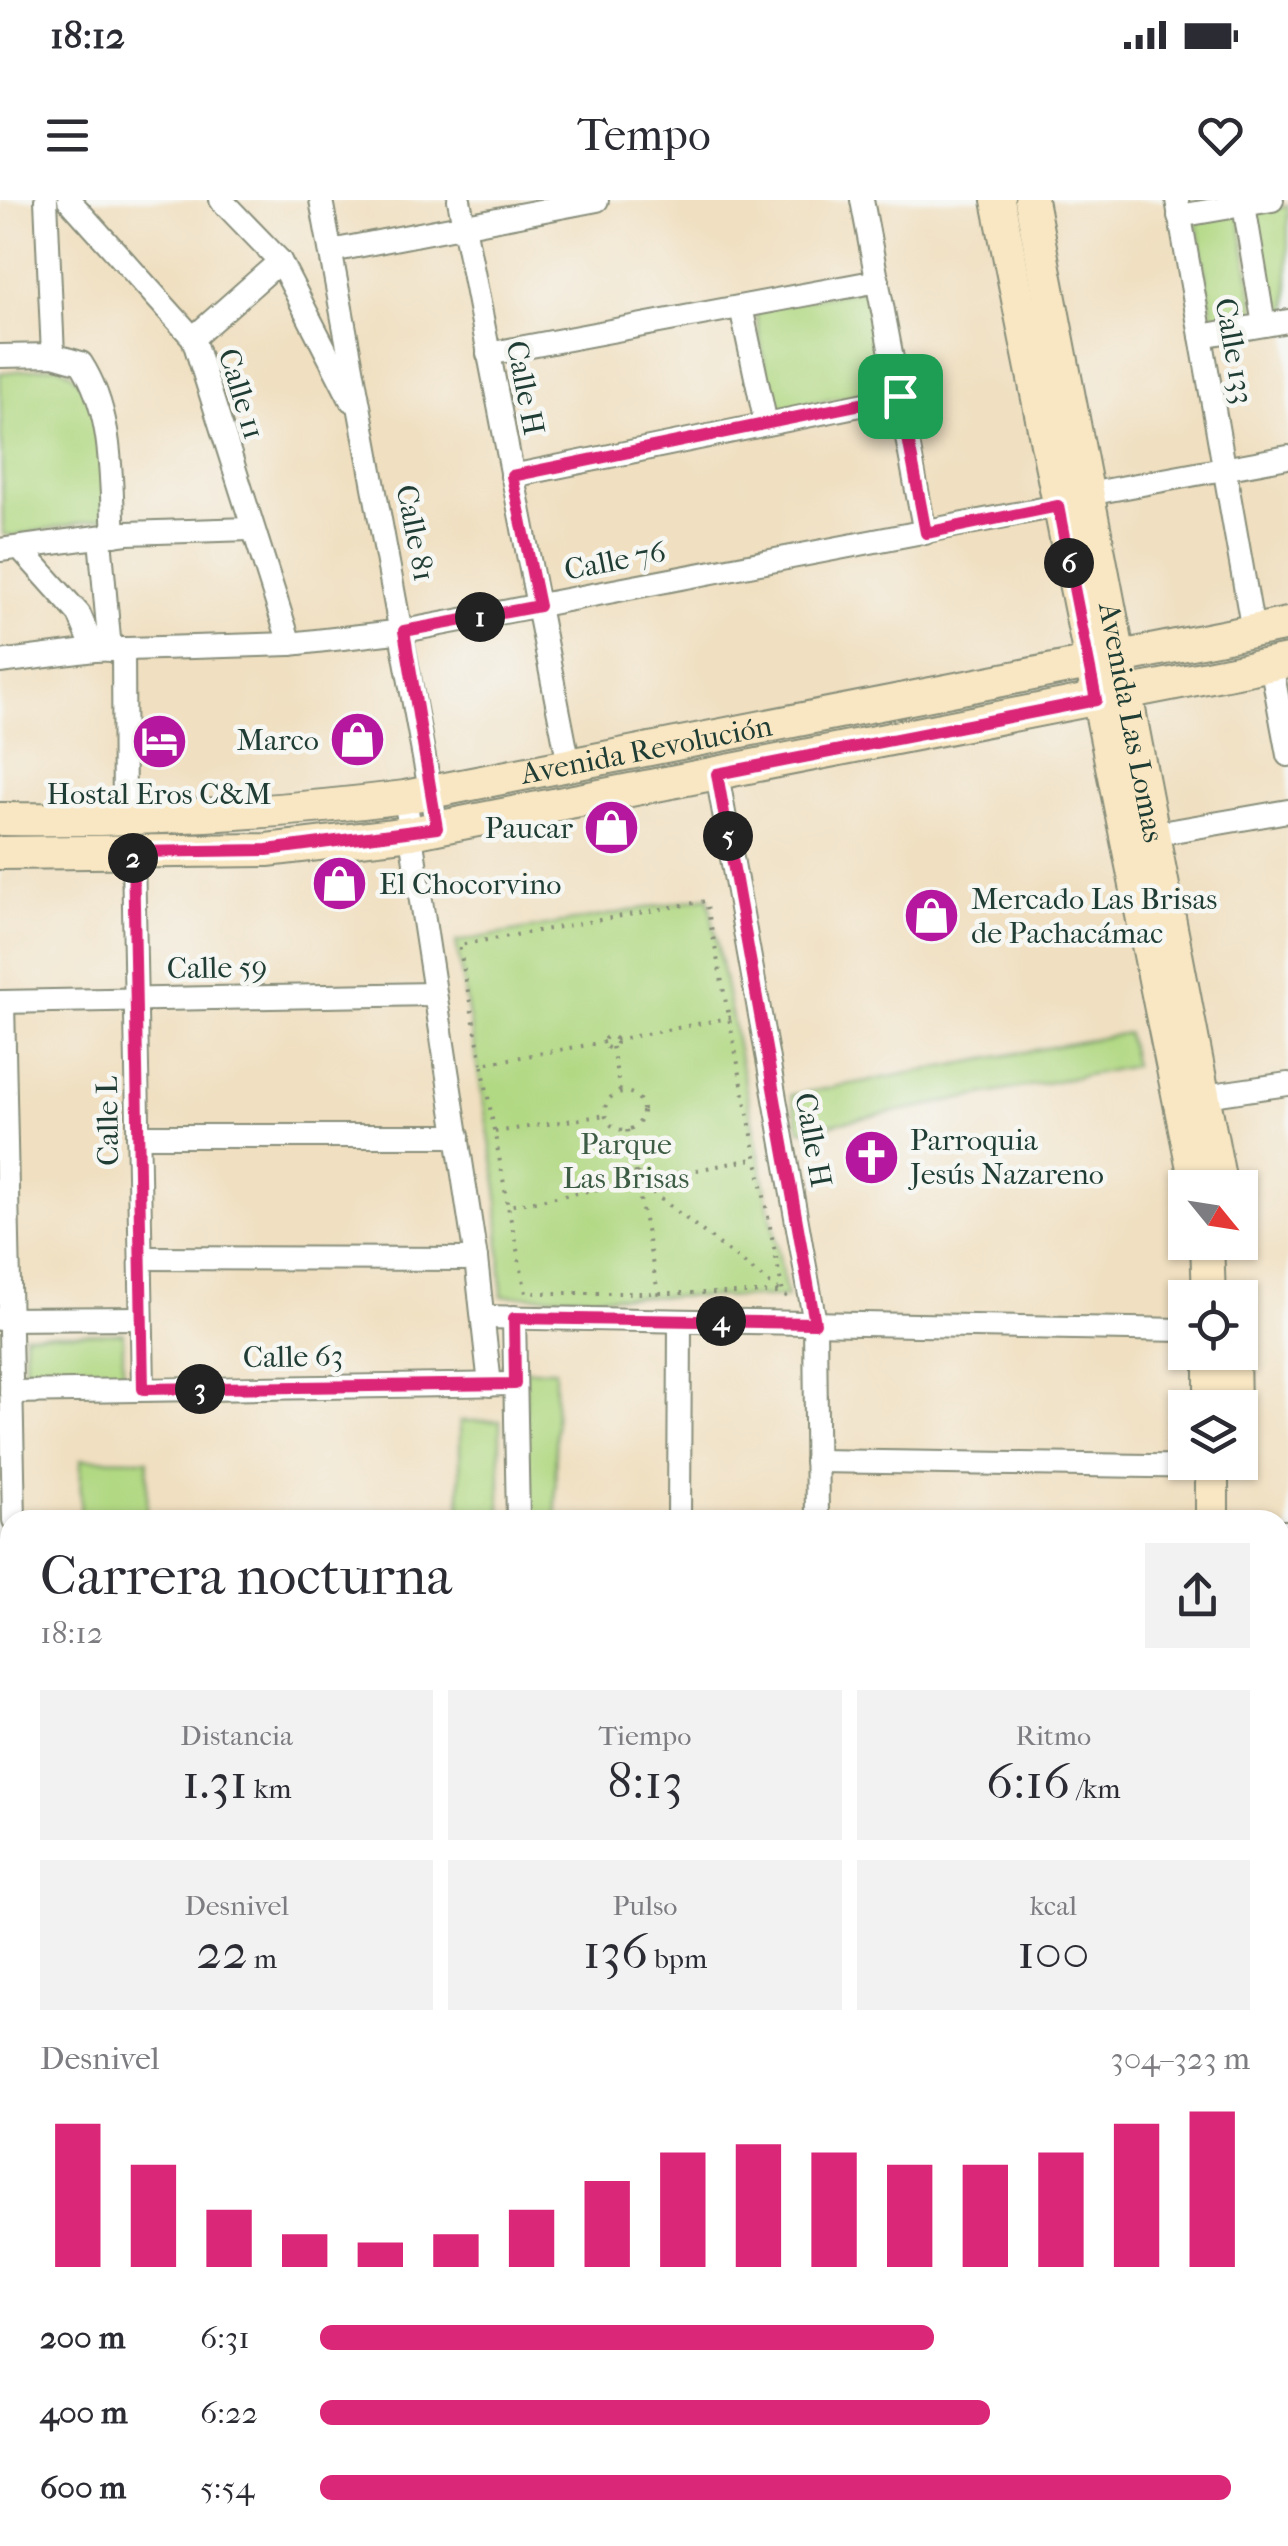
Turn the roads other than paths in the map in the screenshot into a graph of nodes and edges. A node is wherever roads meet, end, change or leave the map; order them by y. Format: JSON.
{"nodes":[{"id":1,"x":46,"y":200,"type":"edge"},
{"id":2,"x":69,"y":200,"type":"edge"},
{"id":3,"x":222,"y":200,"type":"edge"},
{"id":4,"x":320,"y":200,"type":"edge"},
{"id":5,"x":459,"y":200,"type":"edge"},
{"id":6,"x":597,"y":200,"type":"edge"},
{"id":7,"x":862,"y":200,"type":"edge"},
{"id":8,"x":998,"y":200,"type":"edge"},
{"id":9,"x":1031,"y":200,"type":"edge"},
{"id":10,"x":1272,"y":200,"type":"edge"},
{"id":11,"x":1244,"y":205,"type":"junction"},
{"id":12,"x":1178,"y":208,"type":"edge"},
{"id":13,"x":463,"y":226,"type":"junction"},
{"id":14,"x":331,"y":252,"type":"junction"},
{"id":15,"x":280,"y":262,"type":"junction"},
{"id":16,"x":878,"y":281,"type":"junction"},
{"id":17,"x":741,"y":306,"type":"junction"},
{"id":18,"x":1276,"y":323,"type":"edge"},
{"id":19,"x":1201,"y":336,"type":"junction"},
{"id":20,"x":193,"y":338,"type":"junction"},
{"id":21,"x":488,"y":354,"type":"junction"},
{"id":22,"x":53,"y":355,"type":"junction"},
{"id":23,"x":0,"y":356,"type":"edge"},
{"id":24,"x":900,"y":396,"type":"junction"},
{"id":25,"x":362,"y":421,"type":"junction"},
{"id":26,"x":766,"y":424,"type":"junction"},
{"id":27,"x":1288,"y":458,"type":"edge"},
{"id":28,"x":1224,"y":469,"type":"junction"},
{"id":29,"x":512,"y":476,"type":"junction"},
{"id":30,"x":1073,"y":500,"type":"junction"},
{"id":31,"x":250,"y":530,"type":"junction"},
{"id":32,"x":926,"y":533,"type":"junction"},
{"id":33,"x":107,"y":537,"type":"junction"},
{"id":34,"x":6,"y":549,"type":"edge"},
{"id":35,"x":539,"y":606,"type":"junction"},
{"id":36,"x":1288,"y":624,"type":"edge"},
{"id":37,"x":404,"y":631,"type":"junction"},
{"id":38,"x":1253,"y":631,"type":"junction"},
{"id":39,"x":290,"y":644,"type":"junction"},
{"id":40,"x":109,"y":650,"type":"junction"},
{"id":41,"x":1105,"y":660,"type":"junction"},
{"id":42,"x":0,"y":662,"type":"edge"},
{"id":43,"x":1280,"y":662,"type":"edge"},
{"id":44,"x":1111,"y":696,"type":"junction"},
{"id":45,"x":1288,"y":754,"type":"edge"},
{"id":46,"x":569,"y":764,"type":"junction"},
{"id":47,"x":717,"y":774,"type":"junction"},
{"id":48,"x":418,"y":794,"type":"junction"},
{"id":49,"x":1288,"y":811,"type":"edge"},
{"id":50,"x":0,"y":819,"type":"edge"},
{"id":51,"x":424,"y":830,"type":"junction"},
{"id":52,"x":1150,"y":835,"type":"junction"},
{"id":53,"x":129,"y":836,"type":"junction"},
{"id":54,"x":0,"y":853,"type":"edge"},
{"id":55,"x":434,"y":994,"type":"junction"},
{"id":56,"x":135,"y":1000,"type":"junction"},
{"id":57,"x":2,"y":1002,"type":"edge"},
{"id":58,"x":1288,"y":1084,"type":"edge"},
{"id":59,"x":1205,"y":1096,"type":"junction"},
{"id":60,"x":138,"y":1136,"type":"junction"},
{"id":61,"x":458,"y":1136,"type":"junction"},
{"id":62,"x":1194,"y":1170,"type":"edge"},
{"id":63,"x":1218,"y":1170,"type":"edge"},
{"id":64,"x":140,"y":1258,"type":"junction"},
{"id":65,"x":476,"y":1259,"type":"junction"},
{"id":66,"x":484,"y":1317,"type":"junction"},
{"id":67,"x":142,"y":1318,"type":"junction"},
{"id":68,"x":514,"y":1318,"type":"junction"},
{"id":69,"x":5,"y":1319,"type":"edge"},
{"id":70,"x":672,"y":1320,"type":"junction"},
{"id":71,"x":815,"y":1323,"type":"junction"},
{"id":72,"x":1168,"y":1330,"type":"edge"},
{"id":73,"x":515,"y":1384,"type":"junction"},
{"id":74,"x":490,"y":1385,"type":"junction"},
{"id":75,"x":143,"y":1389,"type":"junction"},
{"id":76,"x":11,"y":1392,"type":"junction"},
{"id":77,"x":816,"y":1462,"type":"junction"},
{"id":78,"x":1168,"y":1464,"type":"edge"},
{"id":79,"x":1217,"y":1480,"type":"edge"},
{"id":80,"x":1223,"y":1480,"type":"edge"},
{"id":81,"x":14,"y":1510,"type":"edge"},
{"id":82,"x":518,"y":1510,"type":"edge"},
{"id":83,"x":679,"y":1510,"type":"edge"},
{"id":84,"x":817,"y":1510,"type":"edge"},
{"id":85,"x":1213,"y":1510,"type":"edge"},
{"id":86,"x":1231,"y":1510,"type":"edge"}],
"edges":[{"from":1,"to":22,"type":"street"},
{"from":2,"to":20,"type":"street","name":"Calle 11"},
{"from":3,"to":15,"type":"street"},
{"from":4,"to":14,"type":"street","name":"Calle 81"},
{"from":5,"to":13,"type":"street","name":"Calle H"},
{"from":6,"to":13,"type":"street"},
{"from":7,"to":16,"type":"street"},
{"from":8,"to":30,"type":"street","name":"Avenida Las Lomas"},
{"from":9,"to":30,"type":"street","name":"Avenida Las Lomas"},
{"from":10,"to":11,"type":"street"},
{"from":11,"to":12,"type":"street"},
{"from":11,"to":18,"type":"street"},
{"from":12,"to":19,"type":"street","name":"Calle 133"},
{"from":13,"to":14,"type":"street"},
{"from":13,"to":21,"type":"street","name":"Calle H"},
{"from":14,"to":25,"type":"street","name":"Calle 81"},
{"from":15,"to":20,"type":"street"},
{"from":15,"to":25,"type":"street"},
{"from":16,"to":17,"type":"street"},
{"from":16,"to":24,"type":"street"},
{"from":17,"to":21,"type":"street"},
{"from":17,"to":26,"type":"street"},
{"from":18,"to":19,"type":"street"},
{"from":19,"to":28,"type":"street","name":"Calle 133"},
{"from":20,"to":31,"type":"street","name":"Calle 11"},
{"from":21,"to":29,"type":"street","name":"Calle H"},
{"from":22,"to":23,"type":"street"},
{"from":22,"to":33,"type":"street","name":"Calle L"},
{"from":24,"to":26,"type":"street"},
{"from":24,"to":32,"type":"street"},
{"from":25,"to":37,"type":"street","name":"Calle 81"},
{"from":26,"to":29,"type":"street"},
{"from":27,"to":28,"type":"street","name":"Calle 76"},
{"from":28,"to":30,"type":"street","name":"Calle 76"},
{"from":28,"to":38,"type":"street","name":"Calle 133"},
{"from":29,"to":35,"type":"street","name":"Calle H"},
{"from":30,"to":32,"type":"street","name":"Calle 76"},
{"from":30,"to":41,"type":"street","name":"Avenida Las Lomas"},
{"from":31,"to":33,"type":"street"},
{"from":31,"to":39,"type":"street","name":"Calle 11"},
{"from":32,"to":35,"type":"street","name":"Calle 76"},
{"from":33,"to":34,"type":"street"},
{"from":33,"to":40,"type":"street","name":"Calle L"},
{"from":34,"to":40,"type":"street"},
{"from":35,"to":37,"type":"street","name":"Calle 76"},
{"from":35,"to":46,"type":"street","name":"Calle H"},
{"from":36,"to":38,"type":"street","name":"Avenida Revolución"},
{"from":37,"to":39,"type":"street","name":"Calle 76"},
{"from":37,"to":48,"type":"street","name":"Calle 81"},
{"from":38,"to":41,"type":"street","name":"Avenida Revolución"},
{"from":39,"to":40,"type":"street","name":"Calle 76"},
{"from":40,"to":42,"type":"street","name":"Calle 76"},
{"from":40,"to":53,"type":"street","name":"Calle L"},
{"from":41,"to":44,"type":"street","name":"Avenida Las Lomas"},
{"from":41,"to":46,"type":"street","name":"Avenida Revolución"},
{"from":43,"to":44,"type":"street","name":"Avenida Revolución"},
{"from":43,"to":45,"type":"street"},
{"from":44,"to":47,"type":"street","name":"Avenida Revolución"},
{"from":44,"to":52,"type":"street","name":"Avenida Las Lomas"},
{"from":44,"to":62,"type":"street","name":"Avenida Las Lomas"},
{"from":46,"to":48,"type":"street","name":"Avenida Revolución"},
{"from":47,"to":51,"type":"street","name":"Avenida Revolución"},
{"from":47,"to":71,"type":"street","name":"Calle H"},
{"from":48,"to":51,"type":"street","name":"Calle 81"},
{"from":48,"to":53,"type":"street","name":"Avenida Revolución"},
{"from":49,"to":52,"type":"street"},
{"from":50,"to":53,"type":"street","name":"Avenida Revolución"},
{"from":51,"to":53,"type":"street","name":"Avenida Revolución"},
{"from":51,"to":55,"type":"street","name":"Calle 81"},
{"from":52,"to":59,"type":"street","name":"Avenida Las Lomas"},
{"from":53,"to":54,"type":"street","name":"Avenida Revolución"},
{"from":53,"to":56,"type":"street","name":"Calle L"},
{"from":55,"to":56,"type":"street","name":"Calle 59"},
{"from":55,"to":61,"type":"street","name":"Calle 81"},
{"from":56,"to":57,"type":"street","name":"Calle 59"},
{"from":56,"to":60,"type":"street","name":"Calle L"},
{"from":57,"to":69,"type":"street"},
{"from":58,"to":59,"type":"street"},
{"from":59,"to":63,"type":"street","name":"Avenida Las Lomas"},
{"from":60,"to":61,"type":"street"},
{"from":60,"to":64,"type":"street","name":"Calle L"},
{"from":61,"to":65,"type":"street","name":"Calle 81"},
{"from":64,"to":65,"type":"street"},
{"from":64,"to":67,"type":"street","name":"Calle L"},
{"from":65,"to":66,"type":"street","name":"Calle 81"},
{"from":66,"to":68,"type":"street"},
{"from":66,"to":74,"type":"street","name":"Calle 81"},
{"from":67,"to":69,"type":"street"},
{"from":67,"to":75,"type":"street","name":"Calle L"},
{"from":68,"to":70,"type":"street"},
{"from":68,"to":73,"type":"street"},
{"from":69,"to":76,"type":"street"},
{"from":70,"to":71,"type":"street"},
{"from":70,"to":83,"type":"street"},
{"from":71,"to":72,"type":"street"},
{"from":71,"to":77,"type":"street","name":"Calle H"},
{"from":73,"to":74,"type":"street","name":"Calle 63"},
{"from":73,"to":82,"type":"street"},
{"from":74,"to":75,"type":"street","name":"Calle 63"},
{"from":75,"to":76,"type":"street","name":"Calle 63"},
{"from":76,"to":81,"type":"street"},
{"from":77,"to":78,"type":"street"},
{"from":77,"to":84,"type":"street","name":"Calle H"},
{"from":79,"to":85,"type":"street"},
{"from":80,"to":86,"type":"street"}]}
